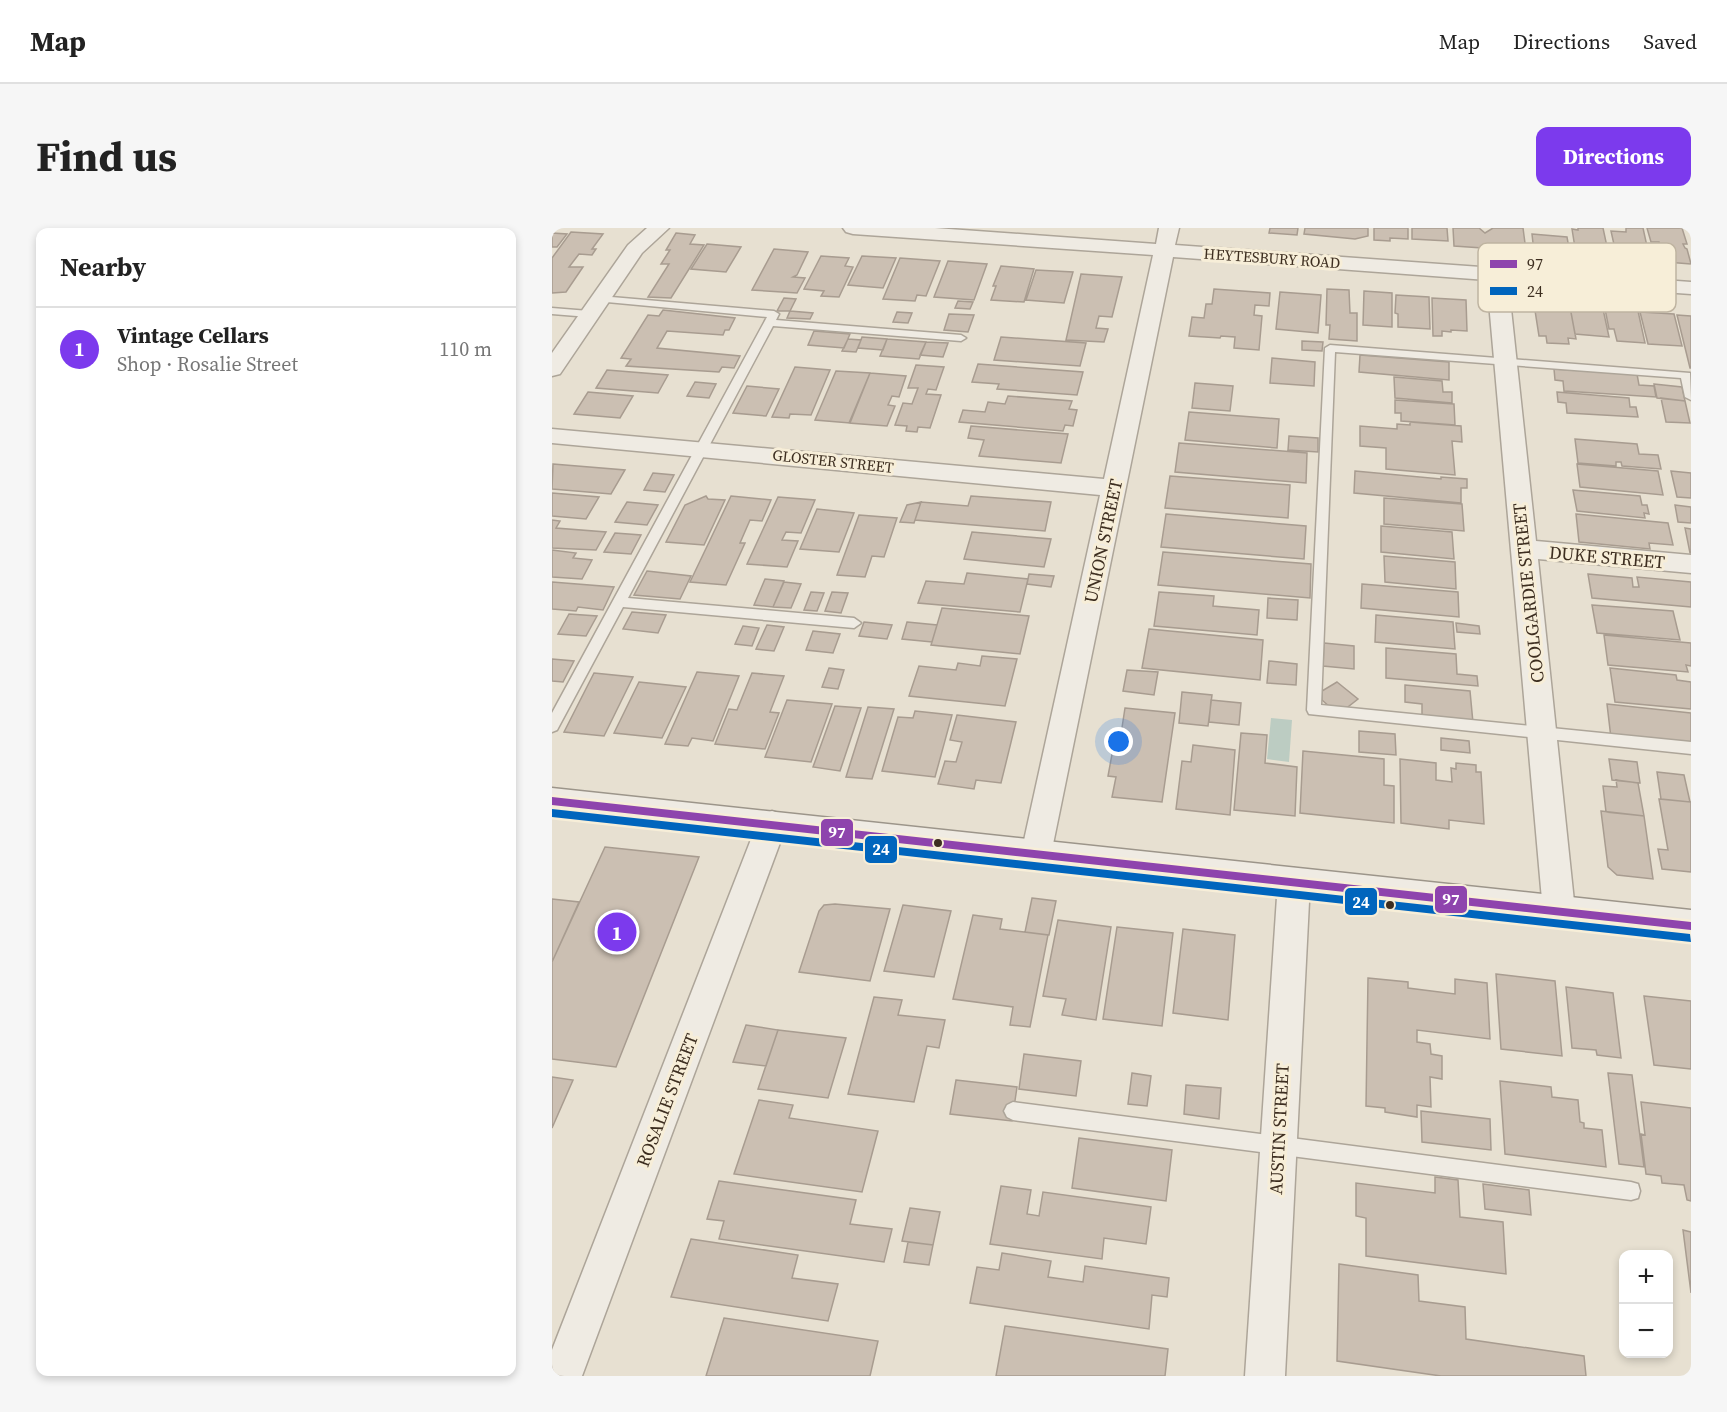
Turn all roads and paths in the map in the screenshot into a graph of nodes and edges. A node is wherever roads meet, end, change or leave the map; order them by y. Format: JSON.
{"nodes":[{"id":1,"x":640,"y":228,"type":"edge"},
{"id":2,"x":659,"y":228,"type":"edge"},
{"id":3,"x":853,"y":228,"type":"edge"},
{"id":4,"x":1166,"y":239,"type":"edge"},
{"id":5,"x":635,"y":249,"type":"junction"},
{"id":6,"x":1478,"y":272,"type":"edge"},
{"id":7,"x":1676,"y":287,"type":"edge"},
{"id":8,"x":1691,"y":288,"type":"edge"},
{"id":9,"x":595,"y":307,"type":"junction"},
{"id":10,"x":552,"y":311,"type":"edge"},
{"id":11,"x":1500,"y":312,"type":"edge"},
{"id":12,"x":769,"y":323,"type":"junction"},
{"id":13,"x":961,"y":338,"type":"dead end"},
{"id":14,"x":1505,"y":361,"type":"junction"},
{"id":15,"x":552,"y":369,"type":"edge"},
{"id":16,"x":1691,"y":397,"type":"edge"},
{"id":17,"x":552,"y":436,"type":"edge"},
{"id":18,"x":702,"y":448,"type":"junction"},
{"id":19,"x":1114,"y":488,"type":"junction"},
{"id":20,"x":1524,"y":549,"type":"junction"},
{"id":21,"x":1691,"y":564,"type":"edge"},
{"id":22,"x":619,"y":602,"type":"junction"},
{"id":23,"x":854,"y":623,"type":"dead end"},
{"id":24,"x":552,"y":726,"type":"edge"},
{"id":25,"x":1542,"y":733,"type":"junction"},
{"id":26,"x":1691,"y":748,"type":"edge"},
{"id":27,"x":552,"y":801,"type":"edge"},
{"id":28,"x":772,"y":824,"type":"junction"},
{"id":29,"x":1036,"y":854,"type":"junction"},
{"id":30,"x":1294,"y":882,"type":"junction"},
{"id":31,"x":1559,"y":911,"type":"junction"},
{"id":32,"x":1691,"y":926,"type":"edge"},
{"id":33,"x":1013,"y":1111,"type":"dead end"},
{"id":34,"x":1278,"y":1145,"type":"junction"},
{"id":35,"x":1631,"y":1191,"type":"dead end"},
{"id":36,"x":562,"y":1376,"type":"edge"},
{"id":37,"x":1265,"y":1376,"type":"edge"}],
"edges":[{"from":1,"to":5,"type":"street"},
{"from":2,"to":5,"type":"street"},
{"from":3,"to":4,"type":"street","name":"HEYTESBURY ROAD"},
{"from":4,"to":6,"type":"street","name":"HEYTESBURY ROAD"},
{"from":4,"to":19,"type":"street","name":"UNION STREET"},
{"from":5,"to":9,"type":"street"},
{"from":7,"to":8,"type":"street","name":"HEYTESBURY ROAD"},
{"from":9,"to":10,"type":"lane"},
{"from":9,"to":12,"type":"lane"},
{"from":9,"to":15,"type":"street"},
{"from":11,"to":14,"type":"street","name":"COOLGARDIE STREET"},
{"from":12,"to":13,"type":"lane"},
{"from":12,"to":18,"type":"lane"},
{"from":14,"to":16,"type":"lane"},
{"from":14,"to":20,"type":"street","name":"COOLGARDIE STREET"},
{"from":14,"to":25,"type":"lane"},
{"from":17,"to":18,"type":"street","name":"GLOSTER STREET"},
{"from":18,"to":19,"type":"street","name":"GLOSTER STREET"},
{"from":18,"to":22,"type":"lane"},
{"from":19,"to":29,"type":"street","name":"UNION STREET"},
{"from":20,"to":21,"type":"street","name":"DUKE STREET"},
{"from":20,"to":25,"type":"street","name":"COOLGARDIE STREET"},
{"from":22,"to":23,"type":"lane"},
{"from":22,"to":24,"type":"lane"},
{"from":25,"to":26,"type":"lane"},
{"from":25,"to":31,"type":"street","name":"COOLGARDIE STREET"},
{"from":27,"to":28,"type":"main road"},
{"from":28,"to":29,"type":"main road"},
{"from":28,"to":36,"type":"street","name":"ROSALIE STREET"},
{"from":29,"to":30,"type":"main road"},
{"from":30,"to":31,"type":"main road"},
{"from":30,"to":34,"type":"street","name":"AUSTIN STREET"},
{"from":31,"to":32,"type":"main road"},
{"from":33,"to":34,"type":"lane"},
{"from":34,"to":35,"type":"lane"},
{"from":34,"to":37,"type":"street","name":"AUSTIN STREET"}]}
